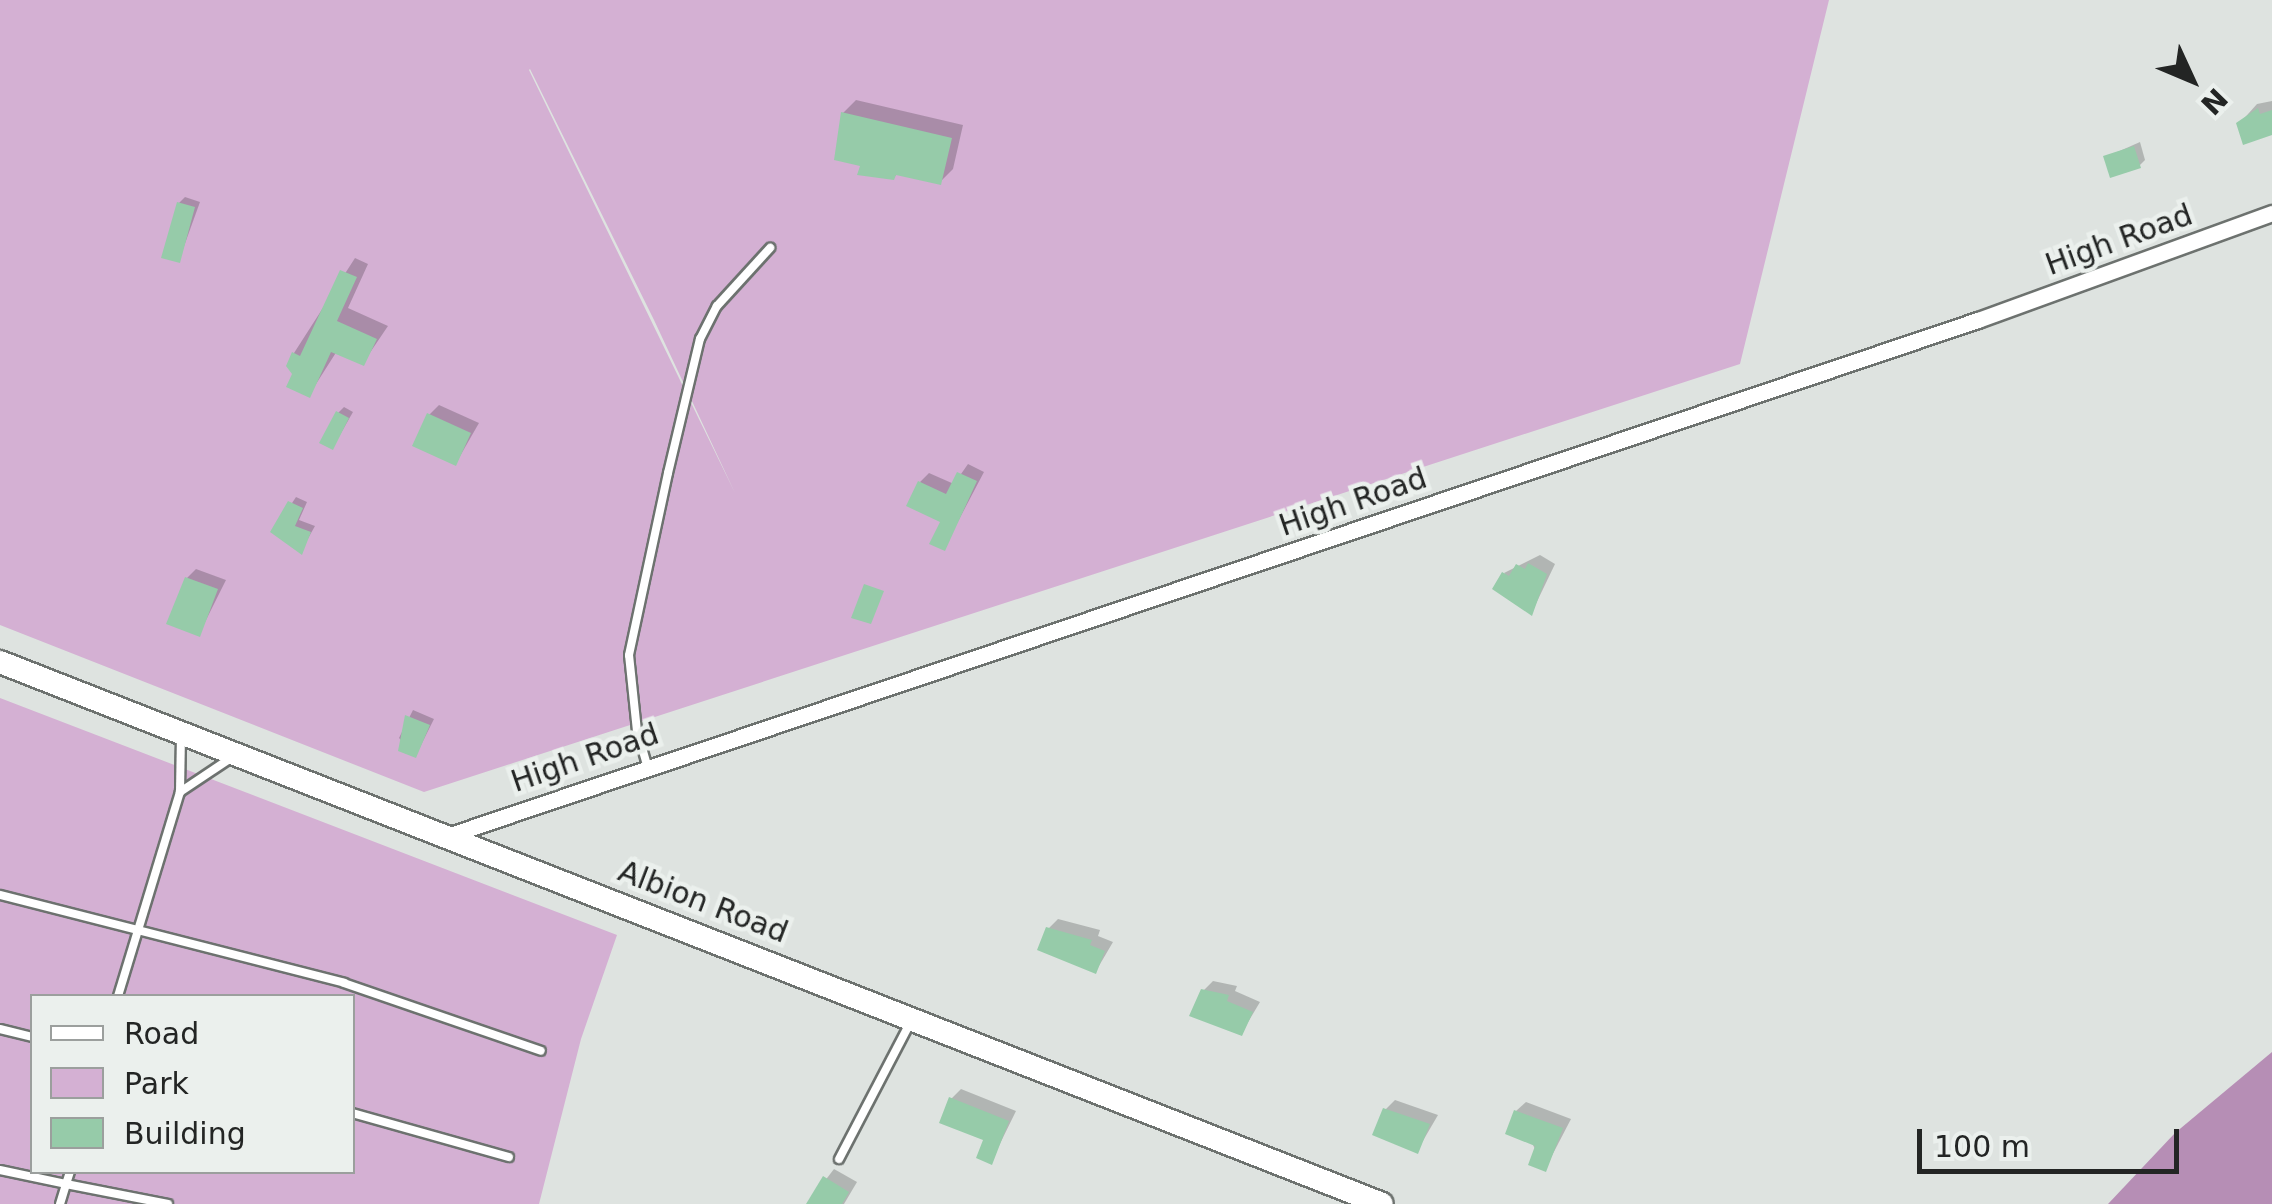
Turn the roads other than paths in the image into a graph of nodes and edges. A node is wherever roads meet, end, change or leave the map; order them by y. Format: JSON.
{"nodes":[{"id":1,"x":2272,"y":214,"type":"edge"},
{"id":2,"x":770,"y":248,"type":"dead end"},
{"id":3,"x":0,"y":662,"type":"edge"},
{"id":4,"x":181,"y":732,"type":"junction"},
{"id":5,"x":237,"y":754,"type":"junction"},
{"id":6,"x":647,"y":765,"type":"junction"},
{"id":7,"x":180,"y":792,"type":"junction"},
{"id":8,"x":450,"y":834,"type":"junction"},
{"id":9,"x":0,"y":895,"type":"edge"},
{"id":10,"x":136,"y":931,"type":"junction"},
{"id":11,"x":119,"y":994,"type":"edge"},
{"id":12,"x":913,"y":1018,"type":"junction"},
{"id":13,"x":0,"y":1028,"type":"edge"},
{"id":14,"x":30,"y":1036,"type":"edge"},
{"id":15,"x":541,"y":1051,"type":"dead end"},
{"id":16,"x":355,"y":1113,"type":"edge"},
{"id":17,"x":508,"y":1157,"type":"dead end"},
{"id":18,"x":840,"y":1159,"type":"dead end"},
{"id":19,"x":0,"y":1170,"type":"edge"},
{"id":20,"x":69,"y":1174,"type":"edge"},
{"id":21,"x":66,"y":1184,"type":"junction"},
{"id":22,"x":60,"y":1204,"type":"edge"},
{"id":23,"x":168,"y":1204,"type":"edge"},
{"id":24,"x":1382,"y":1204,"type":"edge"}],
"edges":[{"from":1,"to":6,"type":"street","name":"High Road"},
{"from":2,"to":6,"type":"lane"},
{"from":3,"to":4,"type":"main road","name":"Albion Road"},
{"from":4,"to":5,"type":"main road","name":"Albion Road"},
{"from":4,"to":7,"type":"lane"},
{"from":5,"to":7,"type":"lane"},
{"from":5,"to":8,"type":"main road","name":"Albion Road"},
{"from":6,"to":8,"type":"street","name":"High Road"},
{"from":7,"to":10,"type":"lane"},
{"from":8,"to":12,"type":"main road","name":"Albion Road"},
{"from":9,"to":10,"type":"lane"},
{"from":10,"to":11,"type":"lane"},
{"from":10,"to":15,"type":"lane"},
{"from":12,"to":18,"type":"lane"},
{"from":12,"to":24,"type":"main road","name":"Albion Road"},
{"from":13,"to":14,"type":"lane"},
{"from":16,"to":17,"type":"lane"},
{"from":19,"to":21,"type":"lane"},
{"from":20,"to":21,"type":"lane"},
{"from":21,"to":22,"type":"lane"},
{"from":21,"to":23,"type":"lane"}]}
